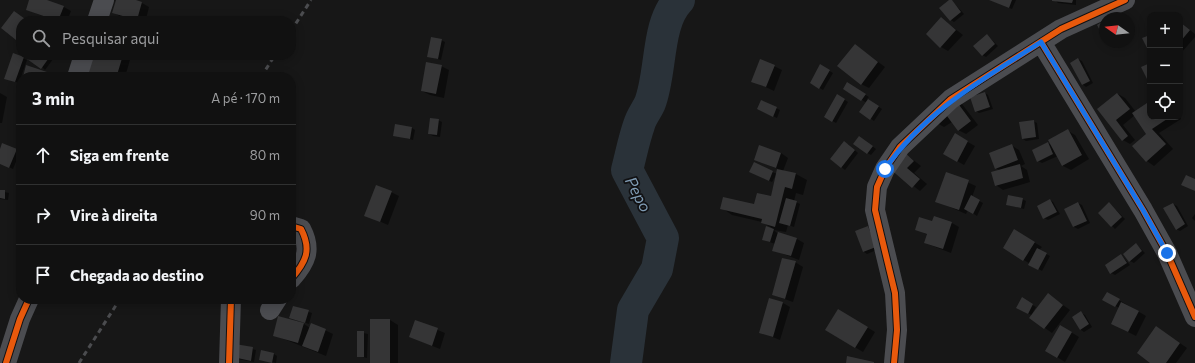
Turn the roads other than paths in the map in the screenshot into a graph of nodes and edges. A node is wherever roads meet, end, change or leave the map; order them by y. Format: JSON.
{"nodes":[{"id":1,"x":104,"y":0,"type":"edge"},
{"id":2,"x":1125,"y":0,"type":"edge"},
{"id":3,"x":99,"y":16,"type":"edge"},
{"id":4,"x":1041,"y":42,"type":"junction"},
{"id":5,"x":82,"y":60,"type":"edge"},
{"id":6,"x":79,"y":72,"type":"edge"},
{"id":7,"x":296,"y":227,"type":"edge"},
{"id":8,"x":296,"y":273,"type":"edge"},
{"id":9,"x":27,"y":304,"type":"edge"},
{"id":10,"x":231,"y":304,"type":"edge"},
{"id":11,"x":1195,"y":317,"type":"edge"},
{"id":12,"x":6,"y":363,"type":"edge"},
{"id":13,"x":229,"y":363,"type":"edge"},
{"id":14,"x":894,"y":363,"type":"edge"}],
"edges":[{"from":1,"to":3,"type":"street"},
{"from":2,"to":4,"type":"street"},
{"from":4,"to":11,"type":"street"},
{"from":4,"to":14,"type":"street"},
{"from":5,"to":6,"type":"street"},
{"from":7,"to":8,"type":"street"},
{"from":9,"to":12,"type":"street"},
{"from":10,"to":13,"type":"street"}]}
